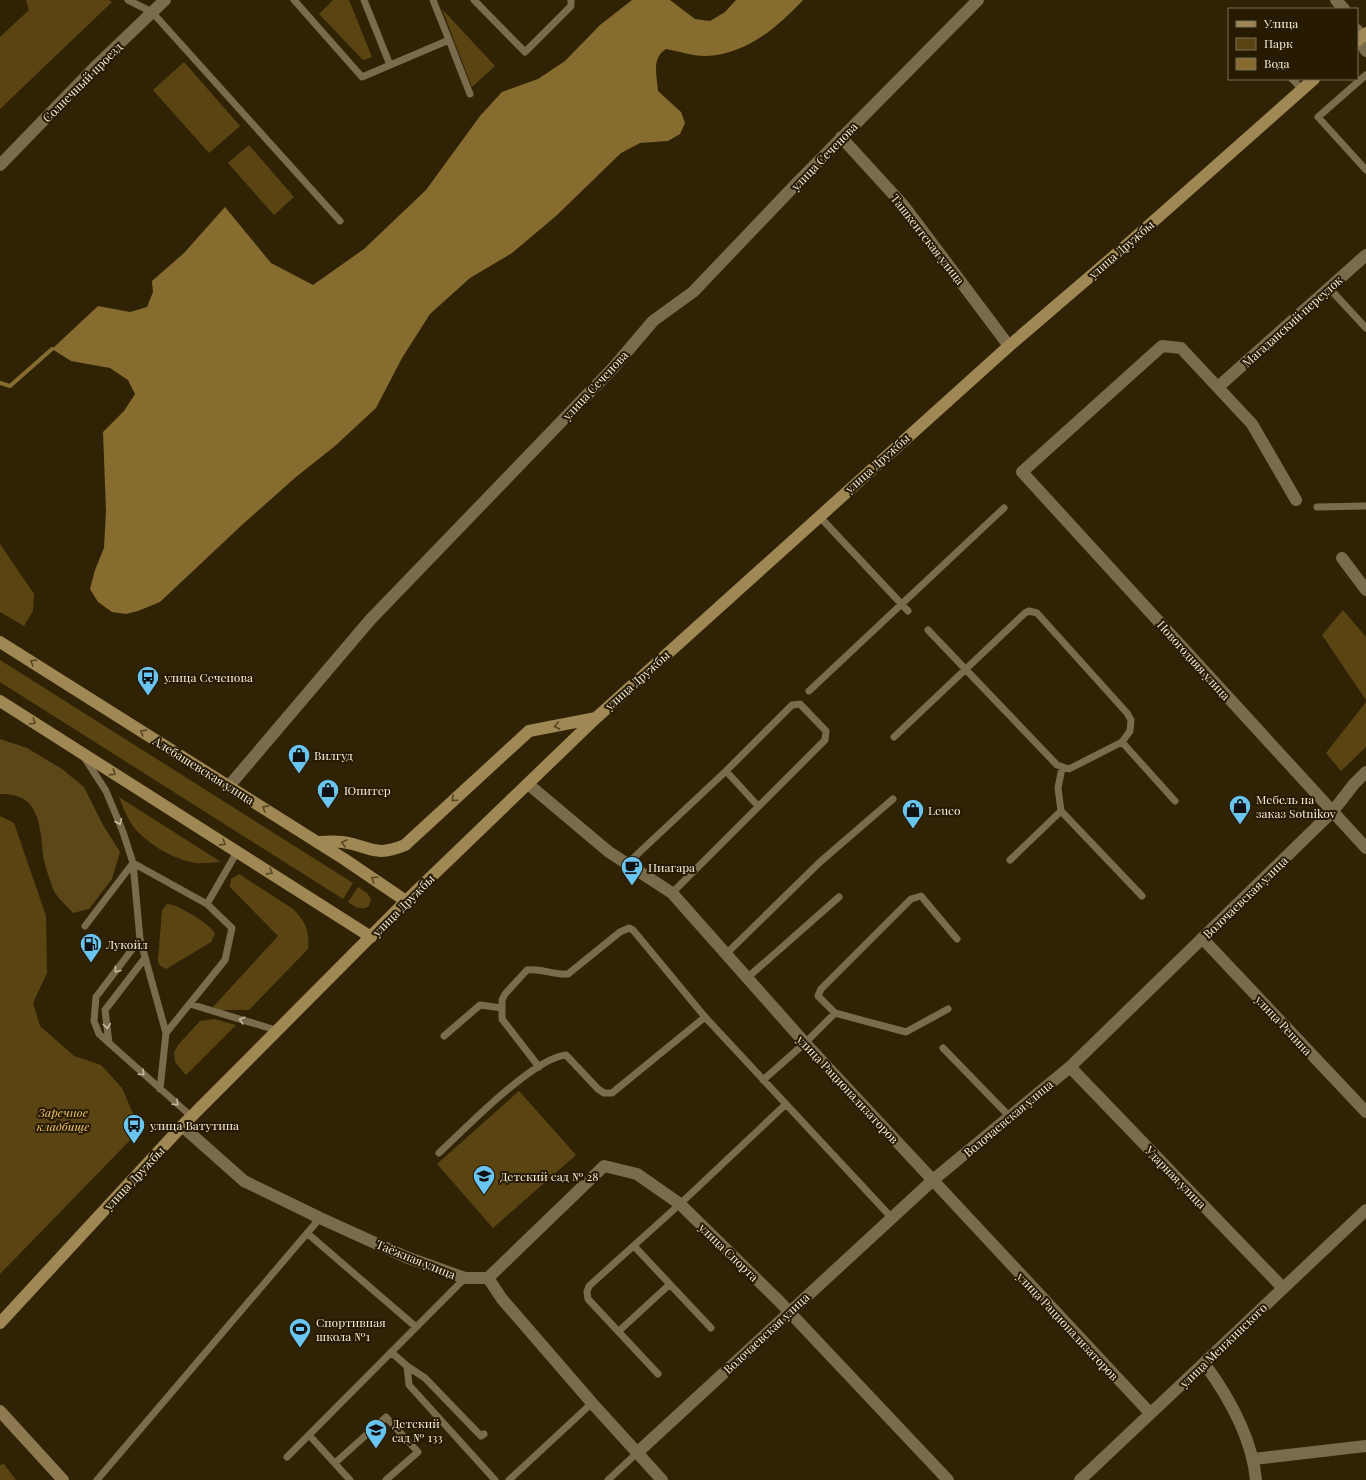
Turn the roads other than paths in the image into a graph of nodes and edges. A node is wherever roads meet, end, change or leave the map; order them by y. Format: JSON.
{"nodes":[{"id":1,"x":128,"y":0,"type":"edge"},
{"id":2,"x":165,"y":0,"type":"edge"},
{"id":3,"x":294,"y":0,"type":"edge"},
{"id":4,"x":364,"y":0,"type":"edge"},
{"id":5,"x":433,"y":0,"type":"edge"},
{"id":6,"x":474,"y":0,"type":"edge"},
{"id":7,"x":572,"y":0,"type":"edge"},
{"id":8,"x":978,"y":0,"type":"edge"},
{"id":9,"x":1336,"y":0,"type":"edge"},
{"id":10,"x":1343,"y":8,"type":"edge"},
{"id":11,"x":152,"y":12,"type":"junction"},
{"id":12,"x":1360,"y":36,"type":"edge"},
{"id":13,"x":449,"y":40,"type":"junction"},
{"id":14,"x":1366,"y":51,"type":"edge"},
{"id":15,"x":390,"y":65,"type":"junction"},
{"id":16,"x":1366,"y":75,"type":"edge"},
{"id":17,"x":1293,"y":80,"type":"edge"},
{"id":18,"x":1313,"y":80,"type":"edge"},
{"id":19,"x":1302,"y":90,"type":"junction"},
{"id":20,"x":470,"y":94,"type":"dead end"},
{"id":21,"x":841,"y":137,"type":"junction"},
{"id":22,"x":0,"y":165,"type":"edge"},
{"id":23,"x":1366,"y":170,"type":"edge"},
{"id":24,"x":340,"y":220,"type":"dead end"},
{"id":25,"x":1366,"y":255,"type":"edge"},
{"id":26,"x":1329,"y":288,"type":"junction"},
{"id":27,"x":1366,"y":328,"type":"edge"},
{"id":28,"x":1009,"y":346,"type":"junction"},
{"id":29,"x":1218,"y":388,"type":"junction"},
{"id":30,"x":1296,"y":500,"type":"dead end"},
{"id":31,"x":1366,"y":506,"type":"edge"},
{"id":32,"x":1317,"y":507,"type":"dead end"},
{"id":33,"x":1004,"y":508,"type":"dead end"},
{"id":34,"x":818,"y":516,"type":"junction"},
{"id":35,"x":1342,"y":558,"type":"dead end"},
{"id":36,"x":1366,"y":590,"type":"edge"},
{"id":37,"x":902,"y":604,"type":"junction"},
{"id":38,"x":908,"y":611,"type":"dead end"},
{"id":39,"x":928,"y":630,"type":"dead end"},
{"id":40,"x":0,"y":642,"type":"edge"},
{"id":41,"x":966,"y":669,"type":"junction"},
{"id":42,"x":809,"y":691,"type":"dead end"},
{"id":43,"x":0,"y":701,"type":"edge"},
{"id":44,"x":596,"y":718,"type":"junction"},
{"id":45,"x":894,"y":737,"type":"dead end"},
{"id":46,"x":1122,"y":742,"type":"junction"},
{"id":47,"x":80,"y":752,"type":"junction"},
{"id":48,"x":1062,"y":768,"type":"junction"},
{"id":49,"x":726,"y":771,"type":"junction"},
{"id":50,"x":1366,"y":772,"type":"edge"},
{"id":51,"x":528,"y":784,"type":"junction"},
{"id":52,"x":229,"y":786,"type":"junction"},
{"id":53,"x":893,"y":799,"type":"dead end"},
{"id":54,"x":1175,"y":800,"type":"dead end"},
{"id":55,"x":758,"y":806,"type":"junction"},
{"id":56,"x":1062,"y":811,"type":"junction"},
{"id":57,"x":1333,"y":811,"type":"junction"},
{"id":58,"x":317,"y":842,"type":"junction"},
{"id":59,"x":1366,"y":848,"type":"edge"},
{"id":60,"x":237,"y":852,"type":"junction"},
{"id":61,"x":1010,"y":860,"type":"dead end"},
{"id":62,"x":133,"y":863,"type":"junction"},
{"id":63,"x":628,"y":863,"type":"junction"},
{"id":64,"x":672,"y":892,"type":"junction"},
{"id":65,"x":1142,"y":896,"type":"dead end"},
{"id":66,"x":839,"y":897,"type":"dead end"},
{"id":67,"x":406,"y":901,"type":"junction"},
{"id":68,"x":207,"y":904,"type":"junction"},
{"id":69,"x":85,"y":926,"type":"dead end"},
{"id":70,"x":371,"y":937,"type":"junction"},
{"id":71,"x":1202,"y":938,"type":"junction"},
{"id":72,"x":957,"y":939,"type":"dead end"},
{"id":73,"x":140,"y":940,"type":"junction"},
{"id":74,"x":726,"y":954,"type":"junction"},
{"id":75,"x":145,"y":958,"type":"junction"},
{"id":76,"x":747,"y":978,"type":"junction"},
{"id":77,"x":190,"y":1004,"type":"junction"},
{"id":78,"x":502,"y":1008,"type":"junction"},
{"id":79,"x":948,"y":1009,"type":"dead end"},
{"id":80,"x":835,"y":1014,"type":"junction"},
{"id":81,"x":705,"y":1017,"type":"junction"},
{"id":82,"x":279,"y":1031,"type":"junction"},
{"id":83,"x":166,"y":1034,"type":"junction"},
{"id":84,"x":444,"y":1036,"type":"dead end"},
{"id":85,"x":109,"y":1043,"type":"junction"},
{"id":86,"x":805,"y":1044,"type":"junction"},
{"id":87,"x":943,"y":1048,"type":"dead end"},
{"id":88,"x":540,"y":1067,"type":"junction"},
{"id":89,"x":1070,"y":1067,"type":"junction"},
{"id":90,"x":763,"y":1080,"type":"junction"},
{"id":91,"x":160,"y":1089,"type":"junction"},
{"id":92,"x":786,"y":1104,"type":"junction"},
{"id":93,"x":1366,"y":1112,"type":"edge"},
{"id":94,"x":192,"y":1117,"type":"junction"},
{"id":95,"x":1010,"y":1117,"type":"junction"},
{"id":96,"x":182,"y":1126,"type":"junction"},
{"id":97,"x":439,"y":1153,"type":"dead end"},
{"id":98,"x":933,"y":1180,"type":"junction"},
{"id":99,"x":680,"y":1204,"type":"junction"},
{"id":100,"x":1366,"y":1210,"type":"edge"},
{"id":101,"x":891,"y":1217,"type":"junction"},
{"id":102,"x":320,"y":1218,"type":"junction"},
{"id":103,"x":307,"y":1233,"type":"junction"},
{"id":104,"x":634,"y":1246,"type":"junction"},
{"id":105,"x":465,"y":1278,"type":"junction"},
{"id":106,"x":488,"y":1278,"type":"junction"},
{"id":107,"x":670,"y":1284,"type":"junction"},
{"id":108,"x":1283,"y":1288,"type":"junction"},
{"id":109,"x":789,"y":1312,"type":"junction"},
{"id":110,"x":0,"y":1323,"type":"edge"},
{"id":111,"x":416,"y":1327,"type":"junction"},
{"id":112,"x":711,"y":1328,"type":"dead end"},
{"id":113,"x":619,"y":1331,"type":"junction"},
{"id":114,"x":391,"y":1352,"type":"junction"},
{"id":115,"x":1204,"y":1363,"type":"junction"},
{"id":116,"x":407,"y":1366,"type":"junction"},
{"id":117,"x":658,"y":1374,"type":"dead end"},
{"id":118,"x":592,"y":1403,"type":"junction"},
{"id":119,"x":0,"y":1411,"type":"edge"},
{"id":120,"x":1150,"y":1413,"type":"junction"},
{"id":121,"x":484,"y":1434,"type":"dead end"},
{"id":122,"x":309,"y":1435,"type":"junction"},
{"id":123,"x":1366,"y":1446,"type":"edge"},
{"id":124,"x":638,"y":1452,"type":"junction"},
{"id":125,"x":287,"y":1457,"type":"dead end"},
{"id":126,"x":1254,"y":1459,"type":"junction"},
{"id":127,"x":335,"y":1463,"type":"junction"},
{"id":128,"x":62,"y":1480,"type":"edge"},
{"id":129,"x":97,"y":1480,"type":"edge"},
{"id":130,"x":350,"y":1480,"type":"edge"},
{"id":131,"x":386,"y":1480,"type":"edge"},
{"id":132,"x":496,"y":1480,"type":"edge"},
{"id":133,"x":509,"y":1480,"type":"edge"},
{"id":134,"x":608,"y":1480,"type":"edge"},
{"id":135,"x":662,"y":1480,"type":"edge"},
{"id":136,"x":948,"y":1480,"type":"edge"},
{"id":137,"x":1080,"y":1480,"type":"edge"},
{"id":138,"x":1256,"y":1480,"type":"edge"}],
"edges":[{"from":1,"to":11,"type":"lane"},
{"from":2,"to":11,"type":"street","name":"Солнечный проезд"},
{"from":3,"to":15,"type":"lane"},
{"from":4,"to":15,"type":"lane"},
{"from":5,"to":13,"type":"lane"},
{"from":6,"to":7,"type":"lane"},
{"from":8,"to":21,"type":"street","name":"улица Сеченова"},
{"from":9,"to":10,"type":"street"},
{"from":11,"to":22,"type":"street","name":"Солнечный проезд"},
{"from":11,"to":24,"type":"lane"},
{"from":12,"to":14,"type":"street"},
{"from":13,"to":15,"type":"lane"},
{"from":13,"to":20,"type":"lane"},
{"from":16,"to":23,"type":"lane"},
{"from":17,"to":19,"type":"lane"},
{"from":18,"to":19,"type":"main road","name":"улица Дружбы"},
{"from":19,"to":28,"type":"main road","name":"улица Дружбы"},
{"from":21,"to":28,"type":"street","name":"Ташкентская улица"},
{"from":21,"to":52,"type":"street","name":"улица Сеченова"},
{"from":25,"to":26,"type":"street","name":"Магаданский переулок"},
{"from":26,"to":27,"type":"lane"},
{"from":26,"to":29,"type":"street","name":"Магаданский переулок"},
{"from":28,"to":34,"type":"main road","name":"улица Дружбы"},
{"from":29,"to":30,"type":"street"},
{"from":29,"to":57,"type":"street","name":"Новогодняя улица"},
{"from":31,"to":32,"type":"lane"},
{"from":33,"to":37,"type":"lane"},
{"from":34,"to":37,"type":"lane"},
{"from":34,"to":44,"type":"main road","name":"улица Дружбы"},
{"from":35,"to":36,"type":"street"},
{"from":37,"to":38,"type":"lane"},
{"from":37,"to":42,"type":"lane"},
{"from":39,"to":41,"type":"lane"},
{"from":52,"to":40,"type":"main road","name":"Алебашевская улица","one_way":true},
{"from":41,"to":45,"type":"lane"},
{"from":41,"to":46,"type":"lane"},
{"from":41,"to":48,"type":"lane"},
{"from":43,"to":47,"type":"main road","one_way":true},
{"from":44,"to":51,"type":"main road","name":"улица Дружбы"},
{"from":44,"to":58,"type":"main road","one_way":true},
{"from":46,"to":48,"type":"lane"},
{"from":46,"to":54,"type":"lane"},
{"from":47,"to":60,"type":"main road","one_way":true},
{"from":47,"to":62,"type":"lane","one_way":true},
{"from":48,"to":56,"type":"lane"},
{"from":49,"to":55,"type":"lane"},
{"from":49,"to":55,"type":"lane"},
{"from":49,"to":63,"type":"lane"},
{"from":50,"to":57,"type":"street","name":"Волочаевская улица"},
{"from":51,"to":63,"type":"street","name":"улица Рационализаторов"},
{"from":51,"to":67,"type":"main road","name":"улица Дружбы"},
{"from":58,"to":52,"type":"main road","name":"Алебашевская улица","one_way":true},
{"from":53,"to":74,"type":"lane"},
{"from":55,"to":64,"type":"lane"},
{"from":56,"to":61,"type":"lane"},
{"from":56,"to":65,"type":"lane"},
{"from":57,"to":59,"type":"street","name":"Новогодняя улица"},
{"from":57,"to":71,"type":"street","name":"Волочаевская улица"},
{"from":67,"to":58,"type":"main road","name":"Алебашевская улица","one_way":true},
{"from":60,"to":68,"type":"lane"},
{"from":60,"to":70,"type":"main road","one_way":true},
{"from":62,"to":68,"type":"lane"},
{"from":62,"to":69,"type":"lane"},
{"from":62,"to":73,"type":"lane"},
{"from":63,"to":64,"type":"street","name":"улица Рационализаторов"},
{"from":64,"to":74,"type":"street","name":"улица Рационализаторов"},
{"from":66,"to":76,"type":"lane"},
{"from":67,"to":70,"type":"main road","name":"улица Дружбы"},
{"from":68,"to":77,"type":"lane"},
{"from":70,"to":82,"type":"main road","name":"улица Дружбы"},
{"from":71,"to":89,"type":"street","name":"Волочаевская улица"},
{"from":71,"to":93,"type":"street","name":"улица Репина"},
{"from":72,"to":80,"type":"lane"},
{"from":73,"to":75,"type":"lane"},
{"from":73,"to":85,"type":"lane","one_way":true},
{"from":74,"to":76,"type":"street","name":"улица Рационализаторов"},
{"from":75,"to":83,"type":"lane"},
{"from":75,"to":85,"type":"lane","one_way":true},
{"from":76,"to":86,"type":"street","name":"улица Рационализаторов"},
{"from":82,"to":77,"type":"lane","one_way":true},
{"from":77,"to":83,"type":"lane"},
{"from":78,"to":81,"type":"lane"},
{"from":78,"to":84,"type":"lane"},
{"from":78,"to":88,"type":"lane"},
{"from":79,"to":80,"type":"lane"},
{"from":80,"to":86,"type":"lane"},
{"from":81,"to":88,"type":"lane"},
{"from":81,"to":90,"type":"lane"},
{"from":82,"to":94,"type":"main road","name":"улица Дружбы"},
{"from":83,"to":91,"type":"lane"},
{"from":85,"to":91,"type":"lane","one_way":true},
{"from":86,"to":90,"type":"lane"},
{"from":86,"to":98,"type":"street","name":"улица Рационализаторов"},
{"from":87,"to":95,"type":"lane"},
{"from":88,"to":97,"type":"lane"},
{"from":89,"to":95,"type":"street","name":"Волочаевская улица"},
{"from":89,"to":108,"type":"street","name":"Ударная улица"},
{"from":90,"to":92,"type":"lane"},
{"from":91,"to":94,"type":"lane","one_way":true},
{"from":92,"to":99,"type":"lane"},
{"from":92,"to":101,"type":"lane"},
{"from":94,"to":96,"type":"main road","name":"улица Дружбы"},
{"from":95,"to":98,"type":"street","name":"Волочаевская улица"},
{"from":96,"to":102,"type":"street","name":"Таёжная улица"},
{"from":96,"to":110,"type":"main road","name":"улица Дружбы"},
{"from":98,"to":101,"type":"street","name":"Волочаевская улица"},
{"from":98,"to":120,"type":"street","name":"улица Рационализаторов"},
{"from":99,"to":104,"type":"lane"},
{"from":99,"to":106,"type":"street","name":"улица Спорта"},
{"from":99,"to":109,"type":"street","name":"улица Спорта"},
{"from":100,"to":108,"type":"street","name":"улица Менжинского"},
{"from":101,"to":109,"type":"street","name":"Волочаевская улица"},
{"from":102,"to":103,"type":"lane"},
{"from":102,"to":105,"type":"street","name":"Таёжная улица"},
{"from":103,"to":111,"type":"lane"},
{"from":103,"to":129,"type":"lane"},
{"from":104,"to":107,"type":"lane"},
{"from":104,"to":113,"type":"lane"},
{"from":105,"to":106,"type":"street","name":"Таёжная улица"},
{"from":105,"to":111,"type":"lane"},
{"from":106,"to":118,"type":"street"},
{"from":107,"to":112,"type":"lane"},
{"from":107,"to":113,"type":"lane"},
{"from":108,"to":115,"type":"street","name":"улица Менжинского"},
{"from":109,"to":124,"type":"street","name":"Волочаевская улица"},
{"from":109,"to":136,"type":"street","name":"улица Спорта"},
{"from":111,"to":114,"type":"lane"},
{"from":113,"to":117,"type":"lane"},
{"from":114,"to":116,"type":"lane"},
{"from":114,"to":122,"type":"lane"},
{"from":115,"to":120,"type":"street","name":"улица Менжинского"},
{"from":115,"to":126,"type":"street"},
{"from":116,"to":121,"type":"lane"},
{"from":116,"to":132,"type":"lane"},
{"from":118,"to":124,"type":"street"},
{"from":118,"to":133,"type":"lane"},
{"from":119,"to":128,"type":"main road"},
{"from":120,"to":137,"type":"street","name":"улица Менжинского"},
{"from":122,"to":125,"type":"lane"},
{"from":122,"to":127,"type":"lane"},
{"from":123,"to":126,"type":"street"},
{"from":124,"to":134,"type":"lane"},
{"from":124,"to":135,"type":"street"},
{"from":126,"to":138,"type":"street"},
{"from":127,"to":130,"type":"lane"},
{"from":127,"to":131,"type":"lane"}]}
